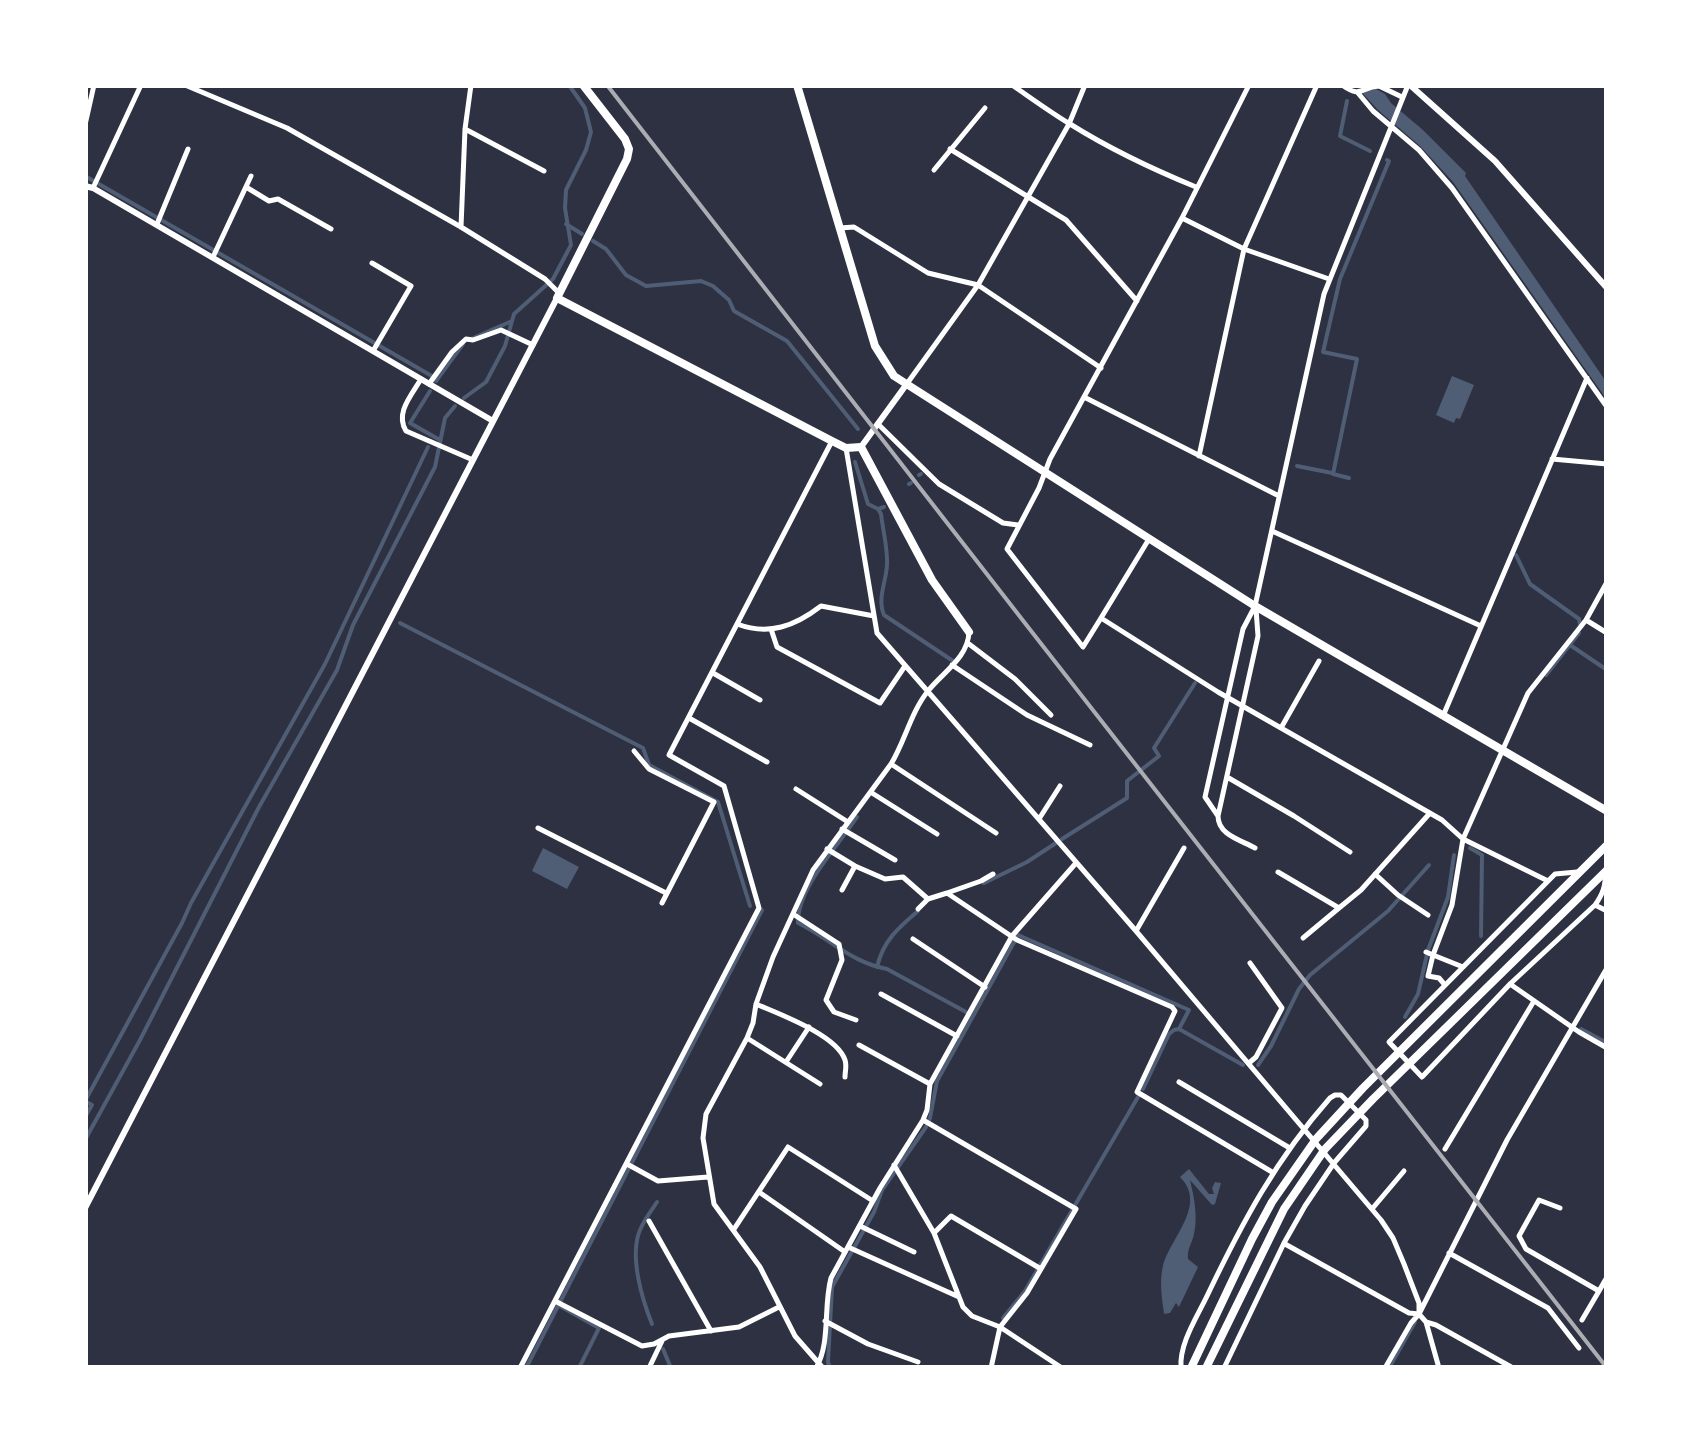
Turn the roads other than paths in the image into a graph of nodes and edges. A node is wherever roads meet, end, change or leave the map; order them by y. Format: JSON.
{"nodes":[{"id":1,"x":94,"y":85,"type":"edge"},
{"id":2,"x":141,"y":85,"type":"edge"},
{"id":3,"x":185,"y":85,"type":"edge"},
{"id":4,"x":470,"y":85,"type":"edge"},
{"id":5,"x":583,"y":85,"type":"edge"},
{"id":6,"x":797,"y":85,"type":"edge"},
{"id":7,"x":1012,"y":85,"type":"edge"},
{"id":8,"x":1085,"y":85,"type":"edge"},
{"id":9,"x":1249,"y":85,"type":"edge"},
{"id":10,"x":1318,"y":85,"type":"edge"},
{"id":11,"x":1342,"y":85,"type":"edge"},
{"id":12,"x":1409,"y":85,"type":"edge"},
{"id":13,"x":1374,"y":86,"type":"edge"},
{"id":14,"x":1359,"y":93,"type":"junction"},
{"id":15,"x":1403,"y":98,"type":"junction"},
{"id":16,"x":985,"y":108,"type":"dead end"},
{"id":17,"x":1069,"y":124,"type":"junction"},
{"id":18,"x":1392,"y":124,"type":"junction"},
{"id":19,"x":85,"y":126,"type":"edge"},
{"id":20,"x":464,"y":130,"type":"junction"},
{"id":21,"x":188,"y":149,"type":"dead end"},
{"id":22,"x":950,"y":149,"type":"junction"},
{"id":23,"x":934,"y":170,"type":"dead end"},
{"id":24,"x":544,"y":172,"type":"dead end"},
{"id":25,"x":251,"y":176,"type":"dead end"},
{"id":26,"x":93,"y":184,"type":"edge"},
{"id":27,"x":246,"y":187,"type":"junction"},
{"id":28,"x":1196,"y":187,"type":"junction"},
{"id":29,"x":1027,"y":198,"type":"junction"},
{"id":30,"x":1182,"y":218,"type":"junction"},
{"id":31,"x":159,"y":219,"type":"junction"},
{"id":32,"x":460,"y":227,"type":"junction"},
{"id":33,"x":840,"y":228,"type":"junction"},
{"id":34,"x":331,"y":229,"type":"dead end"},
{"id":35,"x":1244,"y":250,"type":"junction"},
{"id":36,"x":215,"y":252,"type":"junction"},
{"id":37,"x":372,"y":263,"type":"dead end"},
{"id":38,"x":1330,"y":278,"type":"junction"},
{"id":39,"x":978,"y":285,"type":"junction"},
{"id":40,"x":1607,"y":288,"type":"edge"},
{"id":41,"x":558,"y":295,"type":"junction"},
{"id":42,"x":1137,"y":301,"type":"junction"},
{"id":43,"x":533,"y":345,"type":"junction"},
{"id":44,"x":376,"y":346,"type":"junction"},
{"id":45,"x":1101,"y":368,"type":"junction"},
{"id":46,"x":420,"y":378,"type":"junction"},
{"id":47,"x":1587,"y":378,"type":"junction"},
{"id":48,"x":432,"y":379,"type":"junction"},
{"id":49,"x":906,"y":385,"type":"junction"},
{"id":50,"x":1084,"y":397,"type":"junction"},
{"id":51,"x":1607,"y":406,"type":"edge"},
{"id":52,"x":494,"y":421,"type":"junction"},
{"id":53,"x":878,"y":424,"type":"junction"},
{"id":54,"x":832,"y":442,"type":"junction"},
{"id":55,"x":862,"y":447,"type":"junction"},
{"id":56,"x":846,"y":448,"type":"junction"},
{"id":57,"x":1198,"y":456,"type":"junction"},
{"id":58,"x":1552,"y":459,"type":"junction"},
{"id":59,"x":473,"y":460,"type":"junction"},
{"id":60,"x":1607,"y":464,"type":"edge"},
{"id":61,"x":1044,"y":473,"type":"junction"},
{"id":62,"x":1279,"y":496,"type":"junction"},
{"id":63,"x":1018,"y":525,"type":"junction"},
{"id":64,"x":1272,"y":530,"type":"junction"},
{"id":65,"x":1150,"y":539,"type":"junction"},
{"id":66,"x":1607,"y":582,"type":"edge"},
{"id":67,"x":1255,"y":606,"type":"junction"},
{"id":68,"x":874,"y":616,"type":"junction"},
{"id":69,"x":1101,"y":618,"type":"junction"},
{"id":70,"x":1586,"y":620,"type":"junction"},
{"id":71,"x":737,"y":624,"type":"junction"},
{"id":72,"x":1481,"y":626,"type":"junction"},
{"id":73,"x":771,"y":629,"type":"junction"},
{"id":74,"x":969,"y":632,"type":"joint"},
{"id":75,"x":1607,"y":633,"type":"edge"},
{"id":76,"x":969,"y":644,"type":"junction"},
{"id":77,"x":1320,"y":662,"type":"dead end"},
{"id":78,"x":952,"y":665,"type":"junction"},
{"id":79,"x":905,"y":666,"type":"junction"},
{"id":80,"x":713,"y":673,"type":"junction"},
{"id":81,"x":928,"y":691,"type":"junction"},
{"id":82,"x":1227,"y":697,"type":"junction"},
{"id":83,"x":760,"y":700,"type":"dead end"},
{"id":84,"x":1243,"y":706,"type":"junction"},
{"id":85,"x":1051,"y":715,"type":"dead end"},
{"id":86,"x":1442,"y":716,"type":"junction"},
{"id":87,"x":689,"y":718,"type":"junction"},
{"id":88,"x":1281,"y":728,"type":"junction"},
{"id":89,"x":1090,"y":746,"type":"dead end"},
{"id":90,"x":634,"y":751,"type":"dead end"},
{"id":91,"x":1504,"y":751,"type":"junction"},
{"id":92,"x":767,"y":762,"type":"dead end"},
{"id":93,"x":891,"y":764,"type":"junction"},
{"id":94,"x":1227,"y":777,"type":"junction"},
{"id":95,"x":1060,"y":786,"type":"dead end"},
{"id":96,"x":796,"y":789,"type":"dead end"},
{"id":97,"x":872,"y":792,"type":"junction"},
{"id":98,"x":1607,"y":811,"type":"edge"},
{"id":99,"x":1430,"y":813,"type":"junction"},
{"id":100,"x":1218,"y":816,"type":"junction"},
{"id":101,"x":1039,"y":819,"type":"junction"},
{"id":102,"x":848,"y":822,"type":"junction"},
{"id":103,"x":538,"y":828,"type":"dead end"},
{"id":104,"x":846,"y":831,"type":"junction"},
{"id":105,"x":996,"y":833,"type":"dead end"},
{"id":106,"x":937,"y":834,"type":"dead end"},
{"id":107,"x":1463,"y":839,"type":"junction"},
{"id":108,"x":1607,"y":845,"type":"edge"},
{"id":109,"x":1184,"y":848,"type":"dead end"},
{"id":110,"x":1255,"y":848,"type":"dead end"},
{"id":111,"x":830,"y":851,"type":"junction"},
{"id":112,"x":1350,"y":852,"type":"dead end"},
{"id":113,"x":895,"y":860,"type":"dead end"},
{"id":114,"x":1076,"y":863,"type":"junction"},
{"id":115,"x":855,"y":866,"type":"junction"},
{"id":116,"x":1606,"y":871,"type":"edge"},
{"id":117,"x":1278,"y":872,"type":"dead end"},
{"id":118,"x":1579,"y":872,"type":"junction"},
{"id":119,"x":993,"y":874,"type":"dead end"},
{"id":120,"x":1375,"y":874,"type":"junction"},
{"id":121,"x":1548,"y":881,"type":"junction"},
{"id":122,"x":842,"y":890,"type":"dead end"},
{"id":123,"x":948,"y":893,"type":"junction"},
{"id":124,"x":666,"y":894,"type":"junction"},
{"id":125,"x":928,"y":899,"type":"junction"},
{"id":126,"x":662,"y":904,"type":"dead end"},
{"id":127,"x":1595,"y":905,"type":"junction"},
{"id":128,"x":918,"y":908,"type":"dead end"},
{"id":129,"x":1338,"y":908,"type":"junction"},
{"id":130,"x":1607,"y":911,"type":"edge"},
{"id":131,"x":1428,"y":915,"type":"dead end"},
{"id":132,"x":795,"y":916,"type":"junction"},
{"id":133,"x":1136,"y":931,"type":"junction"},
{"id":134,"x":1015,"y":938,"type":"junction"},
{"id":135,"x":1304,"y":938,"type":"dead end"},
{"id":136,"x":913,"y":939,"type":"dead end"},
{"id":137,"x":1429,"y":953,"type":"junction"},
{"id":138,"x":1250,"y":963,"type":"dead end"},
{"id":139,"x":1464,"y":967,"type":"junction"},
{"id":140,"x":1607,"y":968,"type":"edge"},
{"id":141,"x":1510,"y":984,"type":"junction"},
{"id":142,"x":1446,"y":986,"type":"junction"},
{"id":143,"x":985,"y":987,"type":"junction"},
{"id":144,"x":881,"y":994,"type":"dead end"},
{"id":145,"x":1534,"y":1001,"type":"junction"},
{"id":146,"x":756,"y":1004,"type":"junction"},
{"id":147,"x":856,"y":1020,"type":"dead end"},
{"id":148,"x":1574,"y":1027,"type":"junction"},
{"id":149,"x":809,"y":1028,"type":"junction"},
{"id":150,"x":957,"y":1036,"type":"junction"},
{"id":151,"x":747,"y":1038,"type":"junction"},
{"id":152,"x":858,"y":1045,"type":"dead end"},
{"id":153,"x":1607,"y":1048,"type":"edge"},
{"id":154,"x":786,"y":1062,"type":"junction"},
{"id":155,"x":1249,"y":1063,"type":"junction"},
{"id":156,"x":845,"y":1077,"type":"dead end"},
{"id":157,"x":1179,"y":1082,"type":"dead end"},
{"id":158,"x":820,"y":1084,"type":"dead end"},
{"id":159,"x":930,"y":1084,"type":"junction"},
{"id":160,"x":926,"y":1122,"type":"junction"},
{"id":161,"x":1303,"y":1128,"type":"junction"},
{"id":162,"x":1288,"y":1147,"type":"junction"},
{"id":163,"x":1445,"y":1149,"type":"dead end"},
{"id":164,"x":1334,"y":1163,"type":"junction"},
{"id":165,"x":629,"y":1165,"type":"junction"},
{"id":166,"x":896,"y":1168,"type":"junction"},
{"id":167,"x":1404,"y":1171,"type":"dead end"},
{"id":168,"x":1272,"y":1172,"type":"junction"},
{"id":169,"x":708,"y":1177,"type":"junction"},
{"id":170,"x":759,"y":1192,"type":"junction"},
{"id":171,"x":873,"y":1201,"type":"junction"},
{"id":172,"x":85,"y":1208,"type":"edge"},
{"id":173,"x":1560,"y":1208,"type":"dead end"},
{"id":174,"x":1372,"y":1209,"type":"junction"},
{"id":175,"x":649,"y":1220,"type":"dead end"},
{"id":176,"x":734,"y":1228,"type":"junction"},
{"id":177,"x":862,"y":1228,"type":"junction"},
{"id":178,"x":934,"y":1234,"type":"junction"},
{"id":179,"x":1284,"y":1244,"type":"junction"},
{"id":180,"x":849,"y":1250,"type":"junction"},
{"id":181,"x":914,"y":1252,"type":"dead end"},
{"id":182,"x":1449,"y":1254,"type":"junction"},
{"id":183,"x":1039,"y":1268,"type":"junction"},
{"id":184,"x":1607,"y":1277,"type":"edge"},
{"id":185,"x":1599,"y":1291,"type":"junction"},
{"id":186,"x":959,"y":1297,"type":"junction"},
{"id":187,"x":558,"y":1303,"type":"junction"},
{"id":188,"x":779,"y":1307,"type":"junction"},
{"id":189,"x":1419,"y":1314,"type":"junction"},
{"id":190,"x":1582,"y":1320,"type":"dead end"},
{"id":191,"x":828,"y":1322,"type":"junction"},
{"id":192,"x":1426,"y":1322,"type":"junction"},
{"id":193,"x":1000,"y":1327,"type":"junction"},
{"id":194,"x":711,"y":1331,"type":"junction"},
{"id":195,"x":662,"y":1340,"type":"junction"},
{"id":196,"x":1578,"y":1348,"type":"dead end"},
{"id":197,"x":918,"y":1362,"type":"dead end"},
{"id":198,"x":820,"y":1366,"type":"edge"},
{"id":199,"x":520,"y":1368,"type":"edge"},
{"id":200,"x":649,"y":1368,"type":"edge"},
{"id":201,"x":991,"y":1368,"type":"edge"},
{"id":202,"x":1062,"y":1368,"type":"edge"},
{"id":203,"x":1180,"y":1368,"type":"edge"},
{"id":204,"x":1191,"y":1368,"type":"edge"},
{"id":205,"x":1206,"y":1368,"type":"edge"},
{"id":206,"x":1224,"y":1368,"type":"edge"},
{"id":207,"x":1385,"y":1368,"type":"edge"},
{"id":208,"x":1439,"y":1368,"type":"edge"},
{"id":209,"x":1512,"y":1368,"type":"edge"}],
"edges":[{"from":1,"to":19,"type":"street"},
{"from":2,"to":26,"type":"street"},
{"from":3,"to":32,"type":"street"},
{"from":4,"to":20,"type":"street"},
{"from":5,"to":41,"type":"main road"},
{"from":6,"to":33,"type":"main road"},
{"from":7,"to":17,"type":"street"},
{"from":8,"to":17,"type":"street"},
{"from":9,"to":28,"type":"street"},
{"from":10,"to":35,"type":"street"},
{"from":11,"to":14,"type":"street"},
{"from":12,"to":15,"type":"street"},
{"from":12,"to":40,"type":"street"},
{"from":13,"to":14,"type":"street"},
{"from":13,"to":15,"type":"street"},
{"from":14,"to":18,"type":"street"},
{"from":15,"to":18,"type":"street"},
{"from":16,"to":22,"type":"street"},
{"from":17,"to":28,"type":"street"},
{"from":17,"to":29,"type":"street"},
{"from":18,"to":38,"type":"street"},
{"from":18,"to":47,"type":"street"},
{"from":20,"to":24,"type":"street"},
{"from":20,"to":32,"type":"street"},
{"from":21,"to":31,"type":"street"},
{"from":22,"to":23,"type":"street"},
{"from":22,"to":29,"type":"street"},
{"from":25,"to":27,"type":"street"},
{"from":26,"to":31,"type":"street"},
{"from":27,"to":34,"type":"street"},
{"from":27,"to":36,"type":"street"},
{"from":28,"to":30,"type":"street"},
{"from":29,"to":39,"type":"street"},
{"from":29,"to":42,"type":"street"},
{"from":30,"to":35,"type":"street"},
{"from":30,"to":42,"type":"street"},
{"from":31,"to":36,"type":"street"},
{"from":32,"to":41,"type":"street"},
{"from":33,"to":39,"type":"street"},
{"from":33,"to":49,"type":"main road"},
{"from":35,"to":38,"type":"street"},
{"from":35,"to":57,"type":"street"},
{"from":36,"to":44,"type":"street"},
{"from":37,"to":44,"type":"street"},
{"from":38,"to":62,"type":"street"},
{"from":39,"to":45,"type":"street"},
{"from":39,"to":49,"type":"street"},
{"from":41,"to":43,"type":"street"},
{"from":41,"to":54,"type":"main road"},
{"from":42,"to":45,"type":"street"},
{"from":43,"to":48,"type":"street"},
{"from":43,"to":52,"type":"street"},
{"from":44,"to":46,"type":"street"},
{"from":45,"to":50,"type":"street"},
{"from":46,"to":48,"type":"street"},
{"from":46,"to":59,"type":"street"},
{"from":47,"to":51,"type":"street"},
{"from":47,"to":58,"type":"street"},
{"from":48,"to":52,"type":"street"},
{"from":49,"to":53,"type":"street"},
{"from":49,"to":61,"type":"main road"},
{"from":50,"to":57,"type":"street"},
{"from":50,"to":61,"type":"street"},
{"from":52,"to":59,"type":"street"},
{"from":53,"to":55,"type":"street"},
{"from":53,"to":63,"type":"street"},
{"from":54,"to":56,"type":"main road"},
{"from":54,"to":71,"type":"street"},
{"from":55,"to":56,"type":"main road"},
{"from":55,"to":74,"type":"main road"},
{"from":56,"to":68,"type":"street"},
{"from":57,"to":62,"type":"street"},
{"from":58,"to":60,"type":"street"},
{"from":58,"to":72,"type":"street"},
{"from":59,"to":172,"type":"street"},
{"from":61,"to":63,"type":"street"},
{"from":61,"to":65,"type":"main road"},
{"from":62,"to":64,"type":"street"},
{"from":63,"to":69,"type":"street"},
{"from":64,"to":67,"type":"street"},
{"from":64,"to":72,"type":"street"},
{"from":65,"to":67,"type":"main road"},
{"from":65,"to":69,"type":"street"},
{"from":66,"to":70,"type":"street"},
{"from":67,"to":82,"type":"street"},
{"from":67,"to":84,"type":"street"},
{"from":67,"to":86,"type":"main road"},
{"from":68,"to":73,"type":"street"},
{"from":68,"to":79,"type":"street"},
{"from":69,"to":82,"type":"street"},
{"from":70,"to":75,"type":"street"},
{"from":70,"to":91,"type":"street"},
{"from":71,"to":73,"type":"street"},
{"from":71,"to":80,"type":"street"},
{"from":72,"to":86,"type":"street"},
{"from":73,"to":79,"type":"street"},
{"from":74,"to":76,"type":"street"},
{"from":76,"to":78,"type":"street"},
{"from":76,"to":85,"type":"street"},
{"from":77,"to":88,"type":"street"},
{"from":78,"to":81,"type":"street"},
{"from":78,"to":89,"type":"street"},
{"from":79,"to":81,"type":"street"},
{"from":80,"to":83,"type":"street"},
{"from":80,"to":87,"type":"street"},
{"from":81,"to":93,"type":"street"},
{"from":81,"to":101,"type":"street"},
{"from":82,"to":84,"type":"street"},
{"from":82,"to":100,"type":"street"},
{"from":84,"to":88,"type":"street"},
{"from":84,"to":94,"type":"street"},
{"from":86,"to":91,"type":"main road"},
{"from":87,"to":92,"type":"street"},
{"from":87,"to":165,"type":"street"},
{"from":88,"to":99,"type":"street"},
{"from":90,"to":124,"type":"street"},
{"from":91,"to":98,"type":"main road"},
{"from":91,"to":107,"type":"street"},
{"from":93,"to":97,"type":"street"},
{"from":93,"to":105,"type":"street"},
{"from":94,"to":100,"type":"street"},
{"from":94,"to":112,"type":"street"},
{"from":95,"to":101,"type":"street"},
{"from":96,"to":102,"type":"street"},
{"from":97,"to":102,"type":"street"},
{"from":97,"to":106,"type":"street"},
{"from":99,"to":107,"type":"street"},
{"from":99,"to":120,"type":"street"},
{"from":100,"to":110,"type":"street"},
{"from":101,"to":114,"type":"street"},
{"from":102,"to":104,"type":"street"},
{"from":103,"to":124,"type":"street"},
{"from":104,"to":111,"type":"street"},
{"from":104,"to":113,"type":"street"},
{"from":107,"to":121,"type":"street"},
{"from":107,"to":137,"type":"street"},
{"from":108,"to":118,"type":"main road"},
{"from":109,"to":133,"type":"street"},
{"from":111,"to":115,"type":"street"},
{"from":111,"to":132,"type":"street"},
{"from":114,"to":133,"type":"street"},
{"from":114,"to":134,"type":"street"},
{"from":115,"to":122,"type":"street"},
{"from":115,"to":125,"type":"street"},
{"from":116,"to":127,"type":"street"},
{"from":116,"to":205,"type":"main road"},
{"from":117,"to":129,"type":"street"},
{"from":118,"to":121,"type":"street"},
{"from":118,"to":204,"type":"main road"},
{"from":119,"to":123,"type":"street"},
{"from":120,"to":129,"type":"street"},
{"from":120,"to":131,"type":"street"},
{"from":121,"to":139,"type":"street"},
{"from":123,"to":125,"type":"street"},
{"from":123,"to":134,"type":"street"},
{"from":124,"to":126,"type":"street"},
{"from":125,"to":128,"type":"street"},
{"from":127,"to":130,"type":"street"},
{"from":127,"to":141,"type":"street"},
{"from":129,"to":135,"type":"street"},
{"from":132,"to":146,"type":"street"},
{"from":132,"to":147,"type":"street"},
{"from":133,"to":155,"type":"street"},
{"from":134,"to":143,"type":"street"},
{"from":134,"to":168,"type":"street"},
{"from":136,"to":143,"type":"street"},
{"from":137,"to":139,"type":"street"},
{"from":137,"to":142,"type":"street"},
{"from":138,"to":155,"type":"street"},
{"from":139,"to":142,"type":"street"},
{"from":140,"to":148,"type":"street"},
{"from":141,"to":142,"type":"street"},
{"from":141,"to":145,"type":"street"},
{"from":143,"to":150,"type":"street"},
{"from":144,"to":150,"type":"street"},
{"from":145,"to":148,"type":"street"},
{"from":145,"to":163,"type":"street"},
{"from":146,"to":149,"type":"street"},
{"from":146,"to":151,"type":"street"},
{"from":148,"to":153,"type":"street"},
{"from":148,"to":182,"type":"street"},
{"from":149,"to":154,"type":"street"},
{"from":149,"to":156,"type":"street"},
{"from":150,"to":159,"type":"street"},
{"from":151,"to":154,"type":"street"},
{"from":151,"to":169,"type":"street"},
{"from":152,"to":159,"type":"street"},
{"from":154,"to":158,"type":"street"},
{"from":155,"to":161,"type":"street"},
{"from":157,"to":162,"type":"street"},
{"from":159,"to":160,"type":"street"},
{"from":160,"to":166,"type":"street"},
{"from":160,"to":183,"type":"street"},
{"from":161,"to":162,"type":"street"},
{"from":161,"to":164,"type":"street"},
{"from":161,"to":164,"type":"street"},
{"from":162,"to":168,"type":"street"},
{"from":164,"to":174,"type":"street"},
{"from":164,"to":179,"type":"street"},
{"from":165,"to":169,"type":"street"},
{"from":165,"to":187,"type":"street"},
{"from":166,"to":171,"type":"street"},
{"from":166,"to":178,"type":"street"},
{"from":167,"to":174,"type":"street"},
{"from":168,"to":203,"type":"street"},
{"from":169,"to":176,"type":"street"},
{"from":170,"to":171,"type":"street"},
{"from":170,"to":176,"type":"street"},
{"from":170,"to":180,"type":"street"},
{"from":171,"to":177,"type":"street"},
{"from":173,"to":185,"type":"street"},
{"from":174,"to":189,"type":"street"},
{"from":175,"to":194,"type":"street"},
{"from":176,"to":188,"type":"street"},
{"from":177,"to":180,"type":"street"},
{"from":177,"to":181,"type":"street"},
{"from":178,"to":183,"type":"street"},
{"from":178,"to":186,"type":"street"},
{"from":179,"to":189,"type":"street"},
{"from":179,"to":206,"type":"street"},
{"from":180,"to":186,"type":"street"},
{"from":180,"to":191,"type":"street"},
{"from":182,"to":189,"type":"street"},
{"from":182,"to":196,"type":"street"},
{"from":183,"to":193,"type":"street"},
{"from":184,"to":185,"type":"street"},
{"from":185,"to":190,"type":"street"},
{"from":186,"to":193,"type":"street"},
{"from":187,"to":195,"type":"street"},
{"from":187,"to":199,"type":"street"},
{"from":188,"to":194,"type":"street"},
{"from":188,"to":198,"type":"street"},
{"from":189,"to":192,"type":"street"},
{"from":189,"to":207,"type":"street"},
{"from":191,"to":197,"type":"street"},
{"from":191,"to":198,"type":"street"},
{"from":192,"to":208,"type":"street"},
{"from":192,"to":209,"type":"street"},
{"from":193,"to":201,"type":"street"},
{"from":193,"to":202,"type":"street"},
{"from":194,"to":195,"type":"street"},
{"from":195,"to":200,"type":"street"}]}
